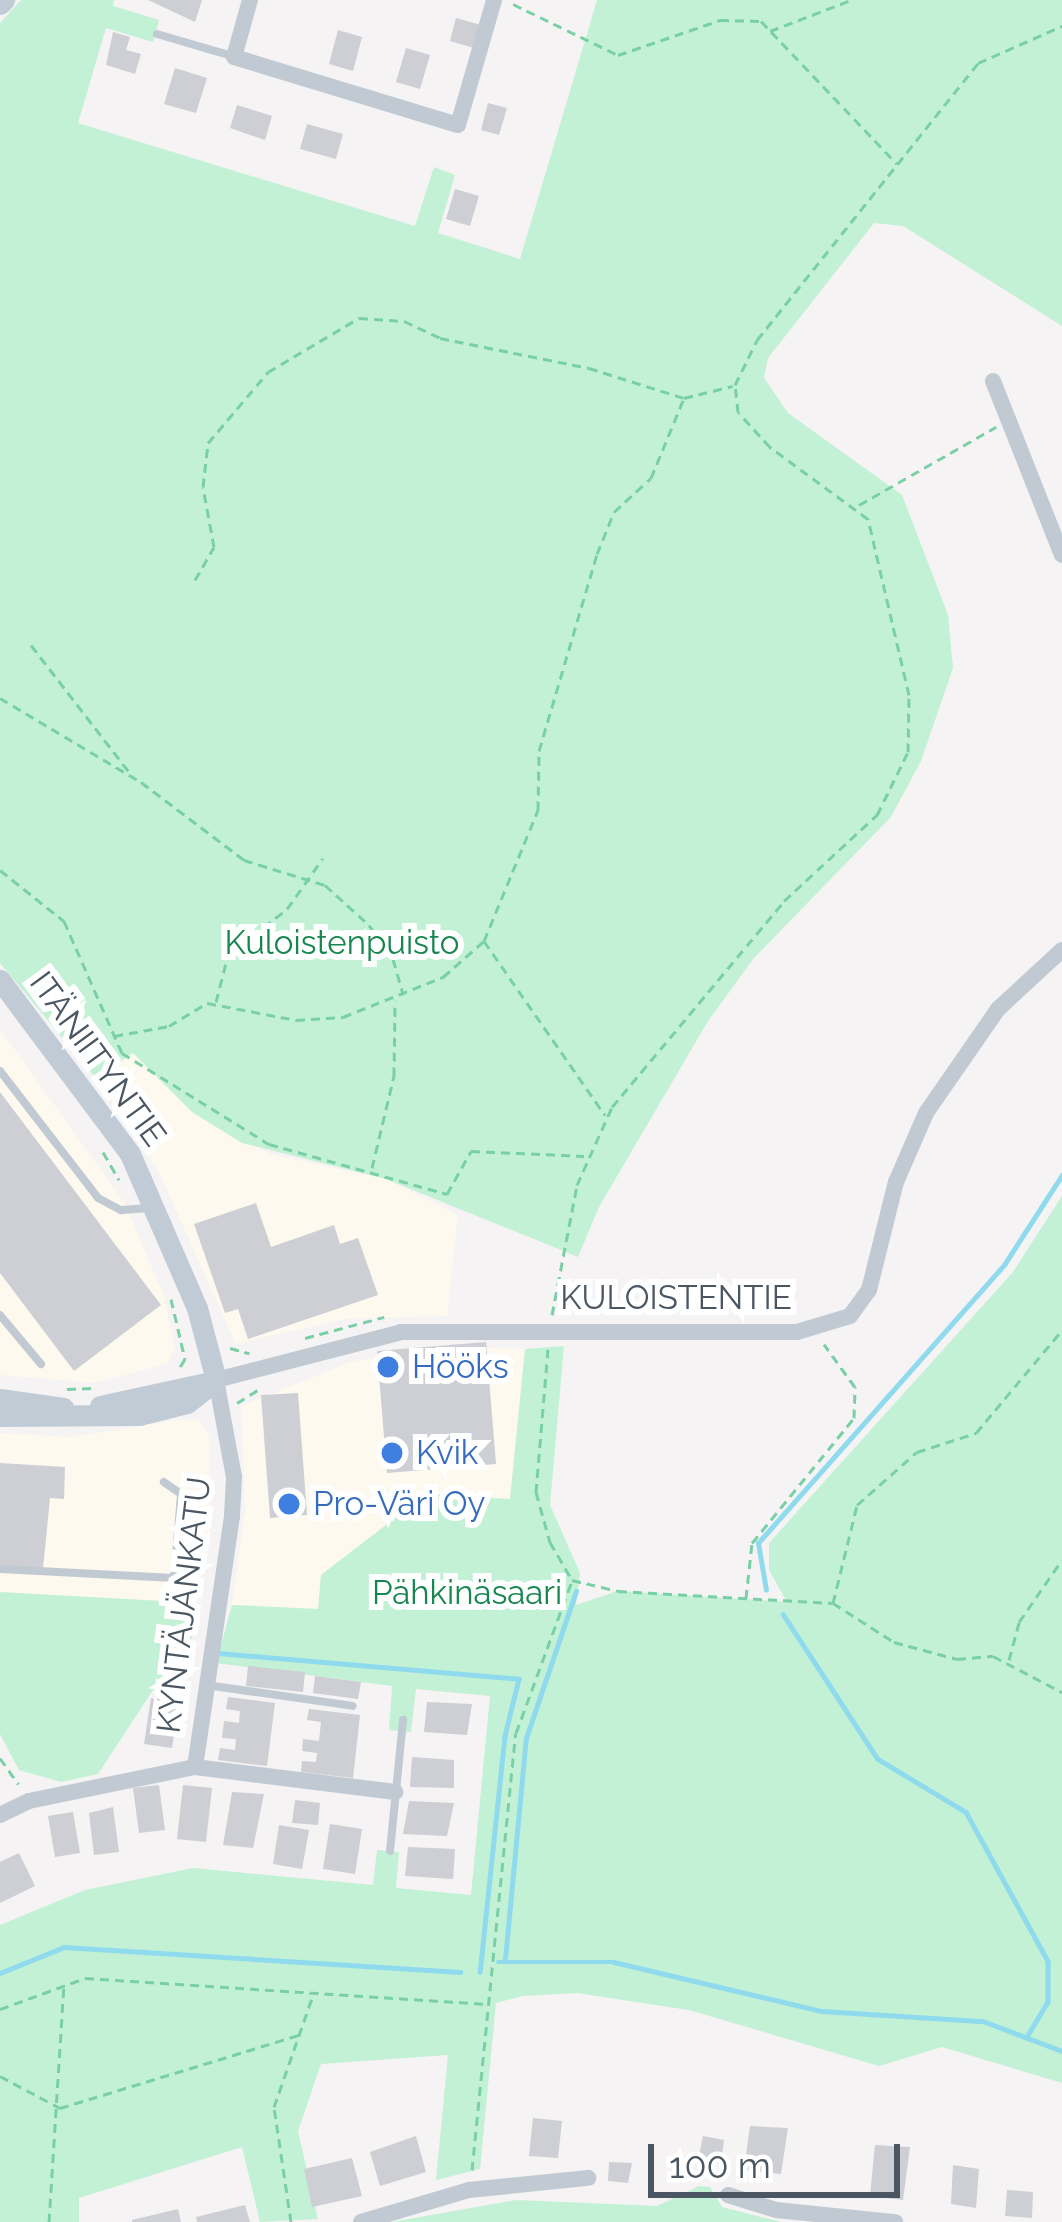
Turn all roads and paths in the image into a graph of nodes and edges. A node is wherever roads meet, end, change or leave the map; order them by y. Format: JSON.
{"nodes":[{"id":1,"x":250,"y":0,"type":"edge"},
{"id":2,"x":494,"y":0,"type":"edge"},
{"id":3,"x":850,"y":0,"type":"edge"},
{"id":4,"x":1062,"y":26,"type":"edge"},
{"id":5,"x":770,"y":31,"type":"junction"},
{"id":6,"x":157,"y":34,"type":"dead end"},
{"id":7,"x":233,"y":57,"type":"junction"},
{"id":8,"x":898,"y":164,"type":"junction"},
{"id":9,"x":993,"y":381,"type":"dead end"},
{"id":10,"x":735,"y":385,"type":"junction"},
{"id":11,"x":684,"y":398,"type":"junction"},
{"id":12,"x":1008,"y":419,"type":"junction"},
{"id":13,"x":857,"y":506,"type":"junction"},
{"id":14,"x":1062,"y":555,"type":"edge"},
{"id":15,"x":195,"y":580,"type":"dead end"},
{"id":16,"x":31,"y":645,"type":"dead end"},
{"id":17,"x":0,"y":698,"type":"edge"},
{"id":18,"x":134,"y":779,"type":"junction"},
{"id":19,"x":323,"y":858,"type":"dead end"},
{"id":20,"x":0,"y":870,"type":"edge"},
{"id":21,"x":307,"y":884,"type":"junction"},
{"id":22,"x":484,"y":941,"type":"junction"},
{"id":23,"x":1062,"y":950,"type":"edge"},
{"id":24,"x":0,"y":980,"type":"edge"},
{"id":25,"x":403,"y":995,"type":"junction"},
{"id":26,"x":394,"y":999,"type":"junction"},
{"id":27,"x":216,"y":1004,"type":"junction"},
{"id":28,"x":114,"y":1036,"type":"junction"},
{"id":29,"x":0,"y":1071,"type":"edge"},
{"id":30,"x":606,"y":1117,"type":"junction"},
{"id":31,"x":96,"y":1141,"type":"dead end"},
{"id":32,"x":587,"y":1156,"type":"junction"},
{"id":33,"x":371,"y":1172,"type":"junction"},
{"id":34,"x":146,"y":1209,"type":"junction"},
{"id":35,"x":165,"y":1282,"type":"dead end"},
{"id":36,"x":0,"y":1315,"type":"edge"},
{"id":37,"x":384,"y":1317,"type":"dead end"},
{"id":38,"x":822,"y":1329,"type":"junction"},
{"id":39,"x":1062,"y":1330,"type":"edge"},
{"id":40,"x":549,"y":1331,"type":"junction"},
{"id":41,"x":294,"y":1341,"type":"dead end"},
{"id":42,"x":237,"y":1347,"type":"dead end"},
{"id":43,"x":249,"y":1353,"type":"dead end"},
{"id":44,"x":41,"y":1364,"type":"dead end"},
{"id":45,"x":162,"y":1376,"type":"dead end"},
{"id":46,"x":216,"y":1380,"type":"junction"},
{"id":47,"x":99,"y":1388,"type":"dead end"},
{"id":48,"x":259,"y":1389,"type":"dead end"},
{"id":49,"x":59,"y":1390,"type":"dead end"},
{"id":50,"x":0,"y":1399,"type":"edge"},
{"id":51,"x":234,"y":1412,"type":"dead end"},
{"id":52,"x":0,"y":1416,"type":"edge"},
{"id":53,"x":164,"y":1482,"type":"dead end"},
{"id":54,"x":1062,"y":1561,"type":"edge"},
{"id":55,"x":0,"y":1569,"type":"edge"},
{"id":56,"x":572,"y":1580,"type":"junction"},
{"id":57,"x":746,"y":1600,"type":"dead end"},
{"id":58,"x":833,"y":1603,"type":"junction"},
{"id":59,"x":1008,"y":1662,"type":"junction"},
{"id":60,"x":205,"y":1685,"type":"junction"},
{"id":61,"x":1062,"y":1692,"type":"edge"},
{"id":62,"x":353,"y":1706,"type":"dead end"},
{"id":63,"x":403,"y":1720,"type":"dead end"},
{"id":64,"x":0,"y":1758,"type":"edge"},
{"id":65,"x":195,"y":1767,"type":"junction"},
{"id":66,"x":394,"y":1792,"type":"junction"},
{"id":67,"x":28,"y":1801,"type":"junction"},
{"id":68,"x":0,"y":1815,"type":"edge"},
{"id":69,"x":390,"y":1851,"type":"dead end"},
{"id":70,"x":64,"y":1983,"type":"junction"},
{"id":71,"x":313,"y":1995,"type":"junction"},
{"id":72,"x":488,"y":2004,"type":"junction"},
{"id":73,"x":0,"y":2009,"type":"edge"},
{"id":74,"x":299,"y":2035,"type":"junction"},
{"id":75,"x":0,"y":2077,"type":"edge"},
{"id":76,"x":60,"y":2108,"type":"junction"},
{"id":77,"x":588,"y":2178,"type":"dead end"},
{"id":78,"x":469,"y":2189,"type":"junction"},
{"id":79,"x":728,"y":2195,"type":"dead end"},
{"id":80,"x":49,"y":2222,"type":"edge"},
{"id":81,"x":291,"y":2222,"type":"edge"},
{"id":82,"x":361,"y":2222,"type":"edge"},
{"id":83,"x":895,"y":2222,"type":"edge"}],
"edges":[{"from":1,"to":7,"type":"street"},
{"from":2,"to":5,"type":"path"},
{"from":2,"to":7,"type":"street"},
{"from":3,"to":5,"type":"path"},
{"from":4,"to":8,"type":"path"},
{"from":5,"to":8,"type":"path"},
{"from":6,"to":7,"type":"lane"},
{"from":8,"to":10,"type":"path"},
{"from":9,"to":12,"type":"street"},
{"from":10,"to":11,"type":"path"},
{"from":10,"to":13,"type":"path"},
{"from":11,"to":15,"type":"path"},
{"from":11,"to":22,"type":"path"},
{"from":12,"to":13,"type":"path"},
{"from":12,"to":14,"type":"street"},
{"from":13,"to":30,"type":"path"},
{"from":16,"to":18,"type":"path"},
{"from":17,"to":18,"type":"path"},
{"from":18,"to":21,"type":"path"},
{"from":19,"to":21,"type":"path"},
{"from":20,"to":28,"type":"path"},
{"from":21,"to":25,"type":"path"},
{"from":21,"to":27,"type":"path"},
{"from":22,"to":25,"type":"path"},
{"from":22,"to":30,"type":"path"},
{"from":23,"to":38,"type":"street","name":"KULOISTENTIE"},
{"from":24,"to":34,"type":"street","name":"ITÄNIITYNTIE"},
{"from":25,"to":26,"type":"path"},
{"from":26,"to":27,"type":"path"},
{"from":26,"to":33,"type":"path"},
{"from":27,"to":28,"type":"path"},
{"from":28,"to":33,"type":"path"},
{"from":29,"to":34,"type":"lane"},
{"from":30,"to":32,"type":"path"},
{"from":31,"to":34,"type":"path"},
{"from":32,"to":33,"type":"path"},
{"from":32,"to":40,"type":"path"},
{"from":34,"to":46,"type":"street","name":"ITÄNIITYNTIE"},
{"from":35,"to":45,"type":"path"},
{"from":36,"to":44,"type":"lane"},
{"from":37,"to":41,"type":"path"},
{"from":38,"to":40,"type":"street","name":"KULOISTENTIE"},
{"from":38,"to":57,"type":"path"},
{"from":39,"to":58,"type":"path"},
{"from":40,"to":46,"type":"street","name":"KULOISTENTIE"},
{"from":40,"to":56,"type":"path"},
{"from":42,"to":43,"type":"path"},
{"from":46,"to":50,"type":"street","name":"KULOISTENTIE"},
{"from":46,"to":52,"type":"street","name":"KULOISTENTIE"},
{"from":46,"to":60,"type":"street","name":"KYNTÄJÄNKATU"},
{"from":47,"to":49,"type":"path"},
{"from":48,"to":51,"type":"path"},
{"from":53,"to":55,"type":"lane"},
{"from":54,"to":59,"type":"path"},
{"from":56,"to":58,"type":"path"},
{"from":56,"to":72,"type":"path"},
{"from":58,"to":59,"type":"path"},
{"from":59,"to":61,"type":"path"},
{"from":60,"to":62,"type":"lane"},
{"from":60,"to":65,"type":"street","name":"KYNTÄJÄNKATU"},
{"from":63,"to":66,"type":"lane"},
{"from":64,"to":67,"type":"path"},
{"from":65,"to":66,"type":"street"},
{"from":65,"to":67,"type":"street"},
{"from":66,"to":69,"type":"lane"},
{"from":67,"to":68,"type":"street"},
{"from":70,"to":71,"type":"path"},
{"from":70,"to":73,"type":"path"},
{"from":70,"to":76,"type":"path"},
{"from":71,"to":72,"type":"path"},
{"from":71,"to":74,"type":"path"},
{"from":72,"to":78,"type":"path"},
{"from":74,"to":76,"type":"path"},
{"from":74,"to":81,"type":"path"},
{"from":75,"to":76,"type":"path"},
{"from":76,"to":80,"type":"path"},
{"from":77,"to":78,"type":"street"},
{"from":78,"to":82,"type":"street"},
{"from":79,"to":83,"type":"street"}]}
